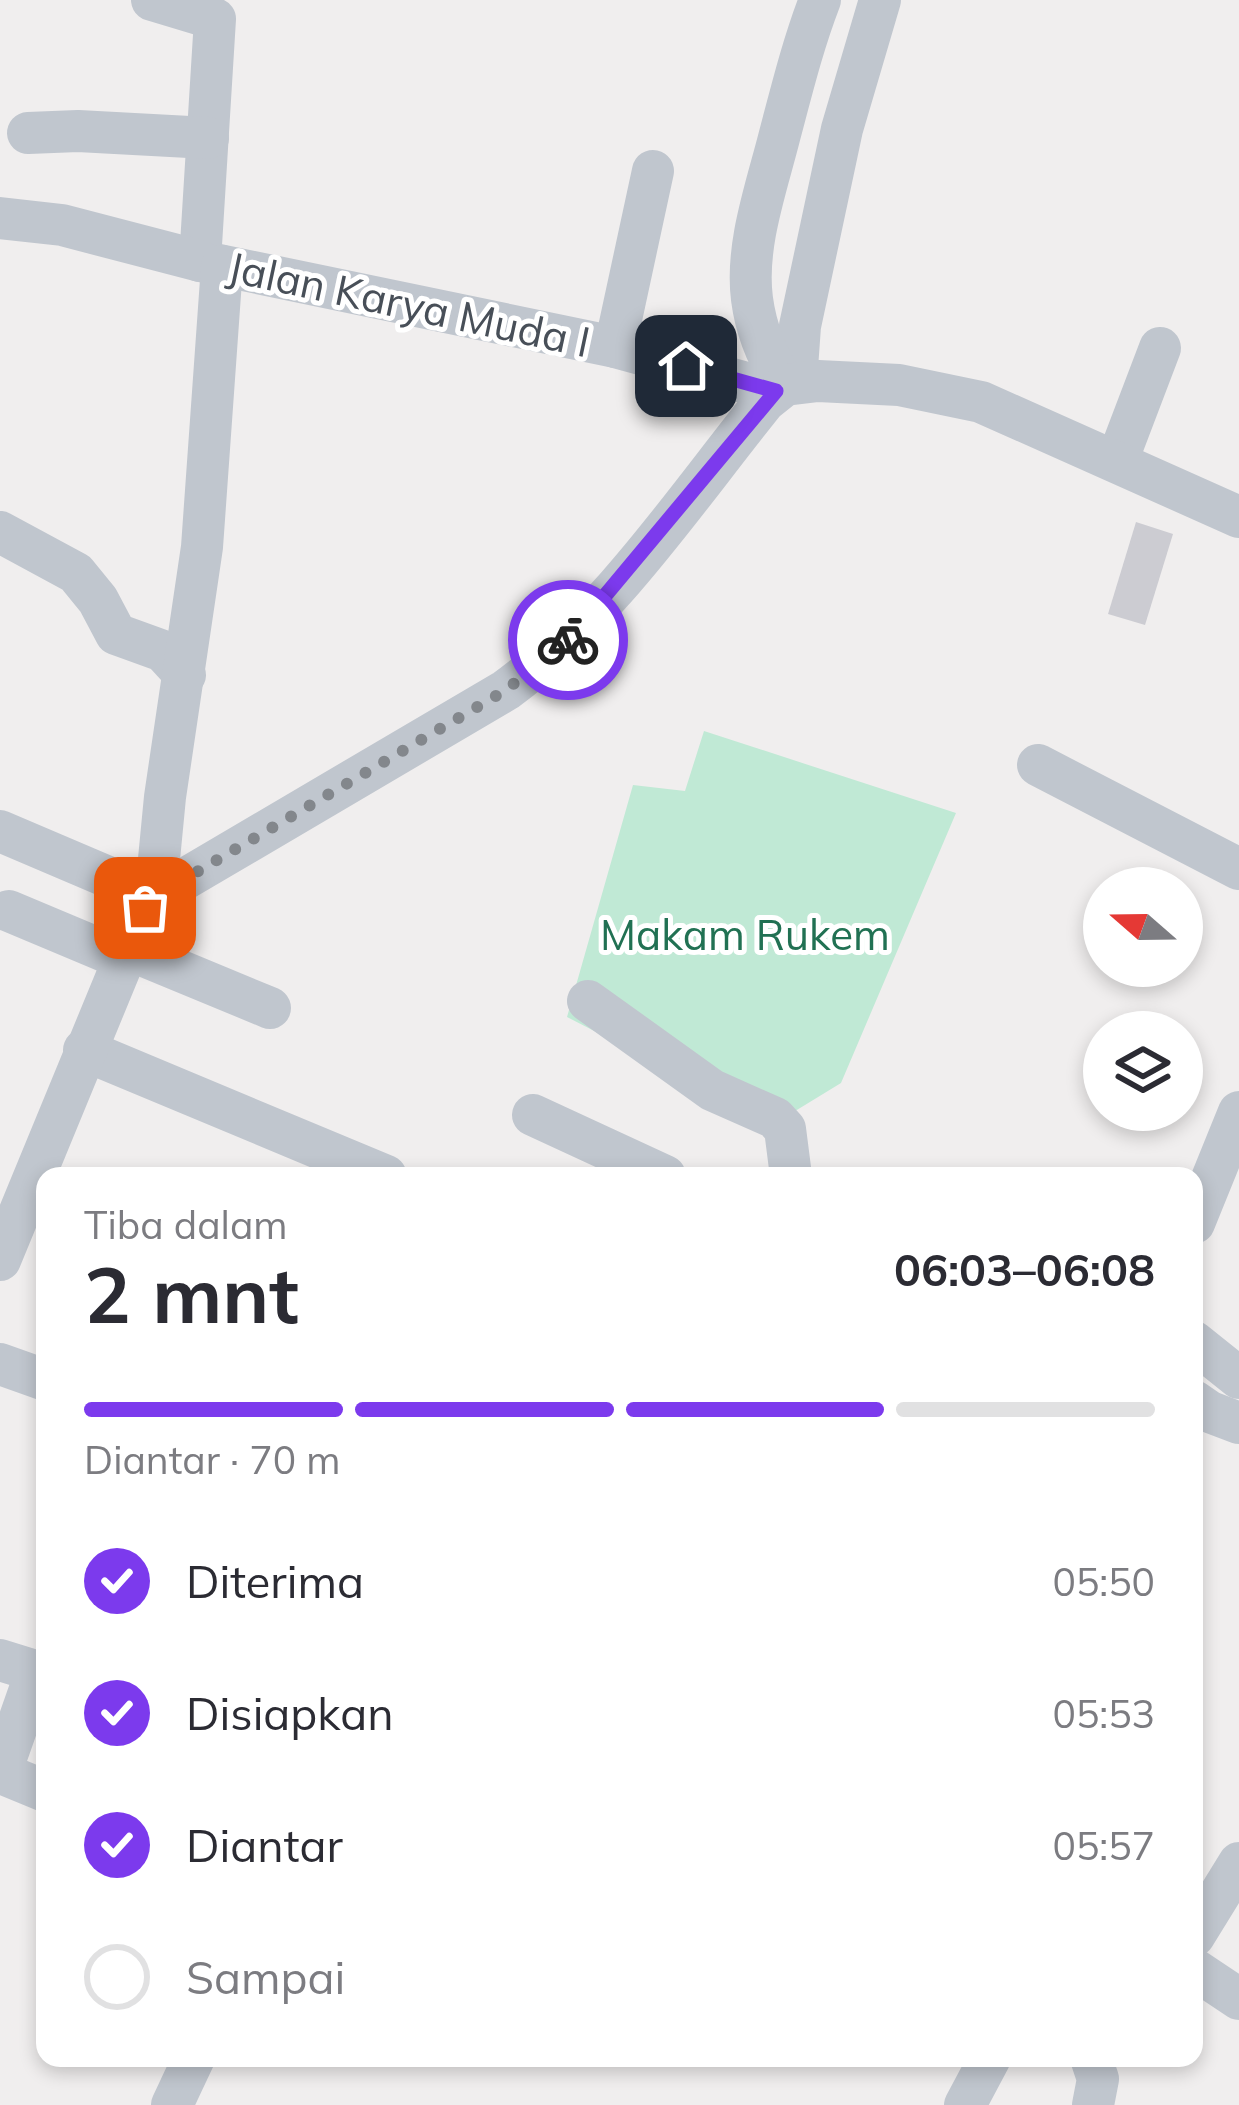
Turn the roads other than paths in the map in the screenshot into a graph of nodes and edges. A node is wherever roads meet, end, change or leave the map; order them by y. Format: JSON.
{"nodes":[{"id":1,"x":152,"y":0,"type":"edge"},
{"id":2,"x":820,"y":0,"type":"edge"},
{"id":3,"x":880,"y":0,"type":"edge"},
{"id":4,"x":217,"y":10,"type":"edge"},
{"id":5,"x":28,"y":133,"type":"dead end"},
{"id":6,"x":208,"y":138,"type":"junction"},
{"id":7,"x":653,"y":171,"type":"dead end"},
{"id":8,"x":0,"y":218,"type":"edge"},
{"id":9,"x":211,"y":263,"type":"junction"},
{"id":10,"x":615,"y":346,"type":"junction"},
{"id":11,"x":1160,"y":348,"type":"dead end"},
{"id":12,"x":786,"y":386,"type":"junction"},
{"id":13,"x":1117,"y":461,"type":"junction"},
{"id":14,"x":1239,"y":517,"type":"edge"},
{"id":15,"x":0,"y":532,"type":"edge"},
{"id":16,"x":185,"y":675,"type":"junction"},
{"id":17,"x":1038,"y":765,"type":"dead end"},
{"id":18,"x":0,"y":831,"type":"edge"},
{"id":19,"x":1239,"y":869,"type":"edge"},
{"id":20,"x":158,"y":895,"type":"junction"},
{"id":21,"x":9,"y":911,"type":"dead end"},
{"id":22,"x":123,"y":953,"type":"junction"},
{"id":23,"x":588,"y":1001,"type":"dead end"},
{"id":24,"x":270,"y":1008,"type":"dead end"},
{"id":25,"x":84,"y":1050,"type":"junction"},
{"id":26,"x":1239,"y":1112,"type":"edge"},
{"id":27,"x":533,"y":1115,"type":"dead end"},
{"id":28,"x":575,"y":1157,"type":"edge"},
{"id":29,"x":37,"y":1167,"type":"edge"},
{"id":30,"x":364,"y":1167,"type":"edge"},
{"id":31,"x":622,"y":1167,"type":"edge"},
{"id":32,"x":790,"y":1167,"type":"edge"},
{"id":33,"x":36,"y":1170,"type":"edge"},
{"id":34,"x":1203,"y":1201,"type":"edge"},
{"id":35,"x":0,"y":1260,"type":"edge"},
{"id":36,"x":1203,"y":1349,"type":"edge"},
{"id":37,"x":0,"y":1364,"type":"edge"},
{"id":38,"x":36,"y":1377,"type":"edge"},
{"id":39,"x":1239,"y":1378,"type":"edge"},
{"id":40,"x":1203,"y":1407,"type":"edge"},
{"id":41,"x":1239,"y":1423,"type":"edge"},
{"id":42,"x":0,"y":1660,"type":"edge"},
{"id":43,"x":36,"y":1787,"type":"edge"},
{"id":44,"x":1239,"y":1863,"type":"edge"},
{"id":45,"x":1203,"y":1921,"type":"edge"},
{"id":46,"x":1203,"y":1975,"type":"edge"},
{"id":47,"x":1239,"y":2000,"type":"edge"},
{"id":48,"x":190,"y":2067,"type":"edge"},
{"id":49,"x":985,"y":2067,"type":"edge"},
{"id":50,"x":1094,"y":2067,"type":"edge"},
{"id":51,"x":172,"y":2105,"type":"edge"},
{"id":52,"x":965,"y":2105,"type":"edge"},
{"id":53,"x":1093,"y":2105,"type":"edge"}],
"edges":[{"from":1,"to":4,"type":"street","name":"Jalan Karya Muda I"},
{"from":2,"to":12,"type":"street"},
{"from":3,"to":12,"type":"street"},
{"from":4,"to":6,"type":"street","name":"Jalan Karya Muda I"},
{"from":5,"to":6,"type":"street"},
{"from":6,"to":9,"type":"street","name":"Jalan Karya Muda I"},
{"from":7,"to":10,"type":"street"},
{"from":8,"to":9,"type":"street"},
{"from":9,"to":10,"type":"street","name":"Jalan Karya Muda I"},
{"from":9,"to":16,"type":"street"},
{"from":10,"to":12,"type":"street","name":"Jalan Karya Muda I"},
{"from":11,"to":13,"type":"street"},
{"from":12,"to":13,"type":"street","name":"Jalan Karya Muda I"},
{"from":12,"to":20,"type":"street"},
{"from":13,"to":14,"type":"street","name":"Jalan Karya Muda I"},
{"from":15,"to":16,"type":"street"},
{"from":16,"to":20,"type":"street"},
{"from":17,"to":19,"type":"street"},
{"from":18,"to":20,"type":"street"},
{"from":20,"to":22,"type":"street"},
{"from":21,"to":22,"type":"street"},
{"from":22,"to":24,"type":"street"},
{"from":22,"to":25,"type":"street"},
{"from":23,"to":32,"type":"street"},
{"from":25,"to":29,"type":"street"},
{"from":25,"to":30,"type":"street"},
{"from":26,"to":34,"type":"street"},
{"from":27,"to":28,"type":"street"},
{"from":28,"to":31,"type":"street"},
{"from":33,"to":35,"type":"street"},
{"from":36,"to":39,"type":"street"},
{"from":37,"to":38,"type":"street"},
{"from":40,"to":41,"type":"street"},
{"from":42,"to":43,"type":"street"},
{"from":44,"to":45,"type":"street"},
{"from":46,"to":47,"type":"street"},
{"from":48,"to":51,"type":"street"},
{"from":49,"to":52,"type":"street"},
{"from":50,"to":53,"type":"street"}]}
